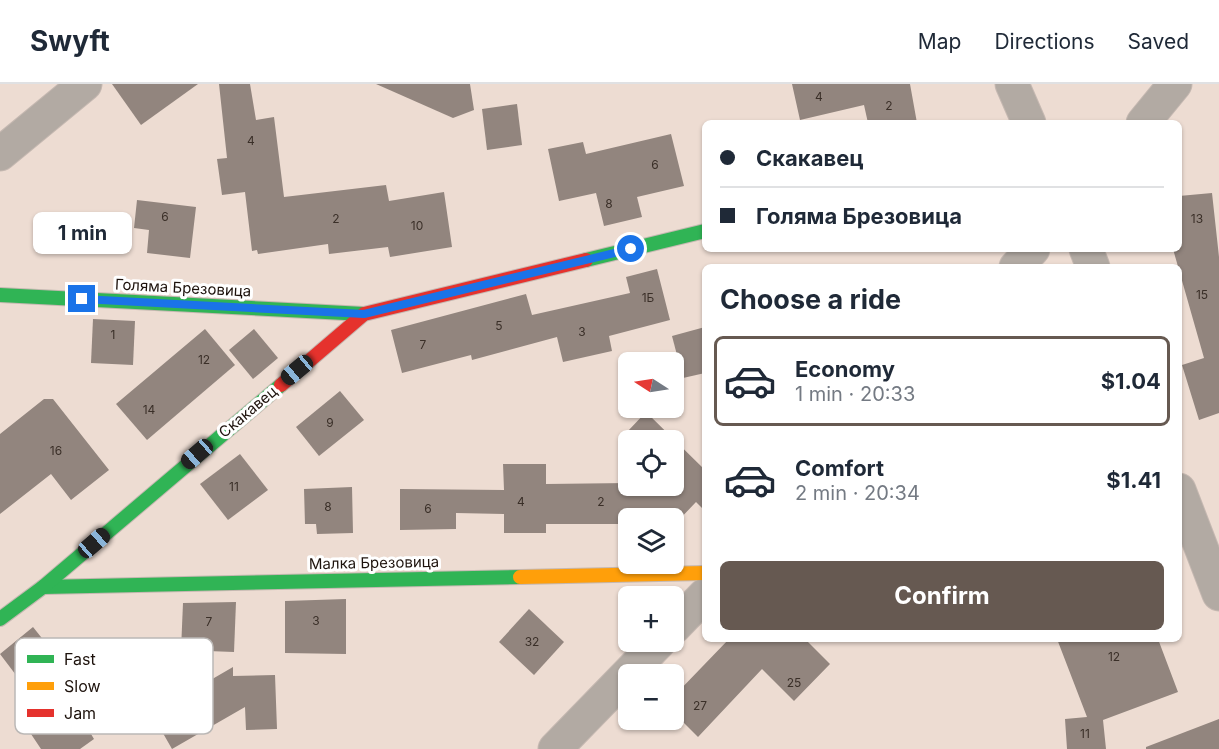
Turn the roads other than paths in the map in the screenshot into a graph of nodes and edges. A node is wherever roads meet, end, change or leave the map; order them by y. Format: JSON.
{"nodes":[{"id":1,"x":85,"y":84,"type":"edge"},
{"id":2,"x":1011,"y":84,"type":"edge"},
{"id":3,"x":1175,"y":84,"type":"edge"},
{"id":4,"x":1147,"y":118,"type":"edge"},
{"id":5,"x":1028,"y":120,"type":"edge"},
{"id":6,"x":0,"y":154,"type":"edge"},
{"id":7,"x":702,"y":232,"type":"edge"},
{"id":8,"x":1031,"y":252,"type":"edge"},
{"id":9,"x":1019,"y":264,"type":"edge"},
{"id":10,"x":0,"y":295,"type":"edge"},
{"id":11,"x":364,"y":314,"type":"junction"},
{"id":12,"x":1182,"y":498,"type":"edge"},
{"id":13,"x":702,"y":573,"type":"edge"},
{"id":14,"x":43,"y":587,"type":"junction"},
{"id":15,"x":1219,"y":594,"type":"edge"},
{"id":16,"x":702,"y":597,"type":"edge"},
{"id":17,"x":684,"y":616,"type":"edge"},
{"id":18,"x":0,"y":620,"type":"edge"},
{"id":19,"x":649,"y":652,"type":"edge"},
{"id":20,"x":555,"y":749,"type":"edge"}],
"edges":[{"from":1,"to":6,"type":"street"},
{"from":2,"to":5,"type":"street"},
{"from":3,"to":4,"type":"street"},
{"from":7,"to":11,"type":"street","name":"Скакавец"},
{"from":8,"to":9,"type":"street"},
{"from":10,"to":11,"type":"street","name":"Голяма Брезовица"},
{"from":11,"to":14,"type":"street","name":"Скакавец"},
{"from":12,"to":15,"type":"street"},
{"from":13,"to":14,"type":"street","name":"Малка Брезовица"},
{"from":14,"to":18,"type":"street","name":"Скакавец"},
{"from":16,"to":17,"type":"street"},
{"from":19,"to":20,"type":"street"}]}
